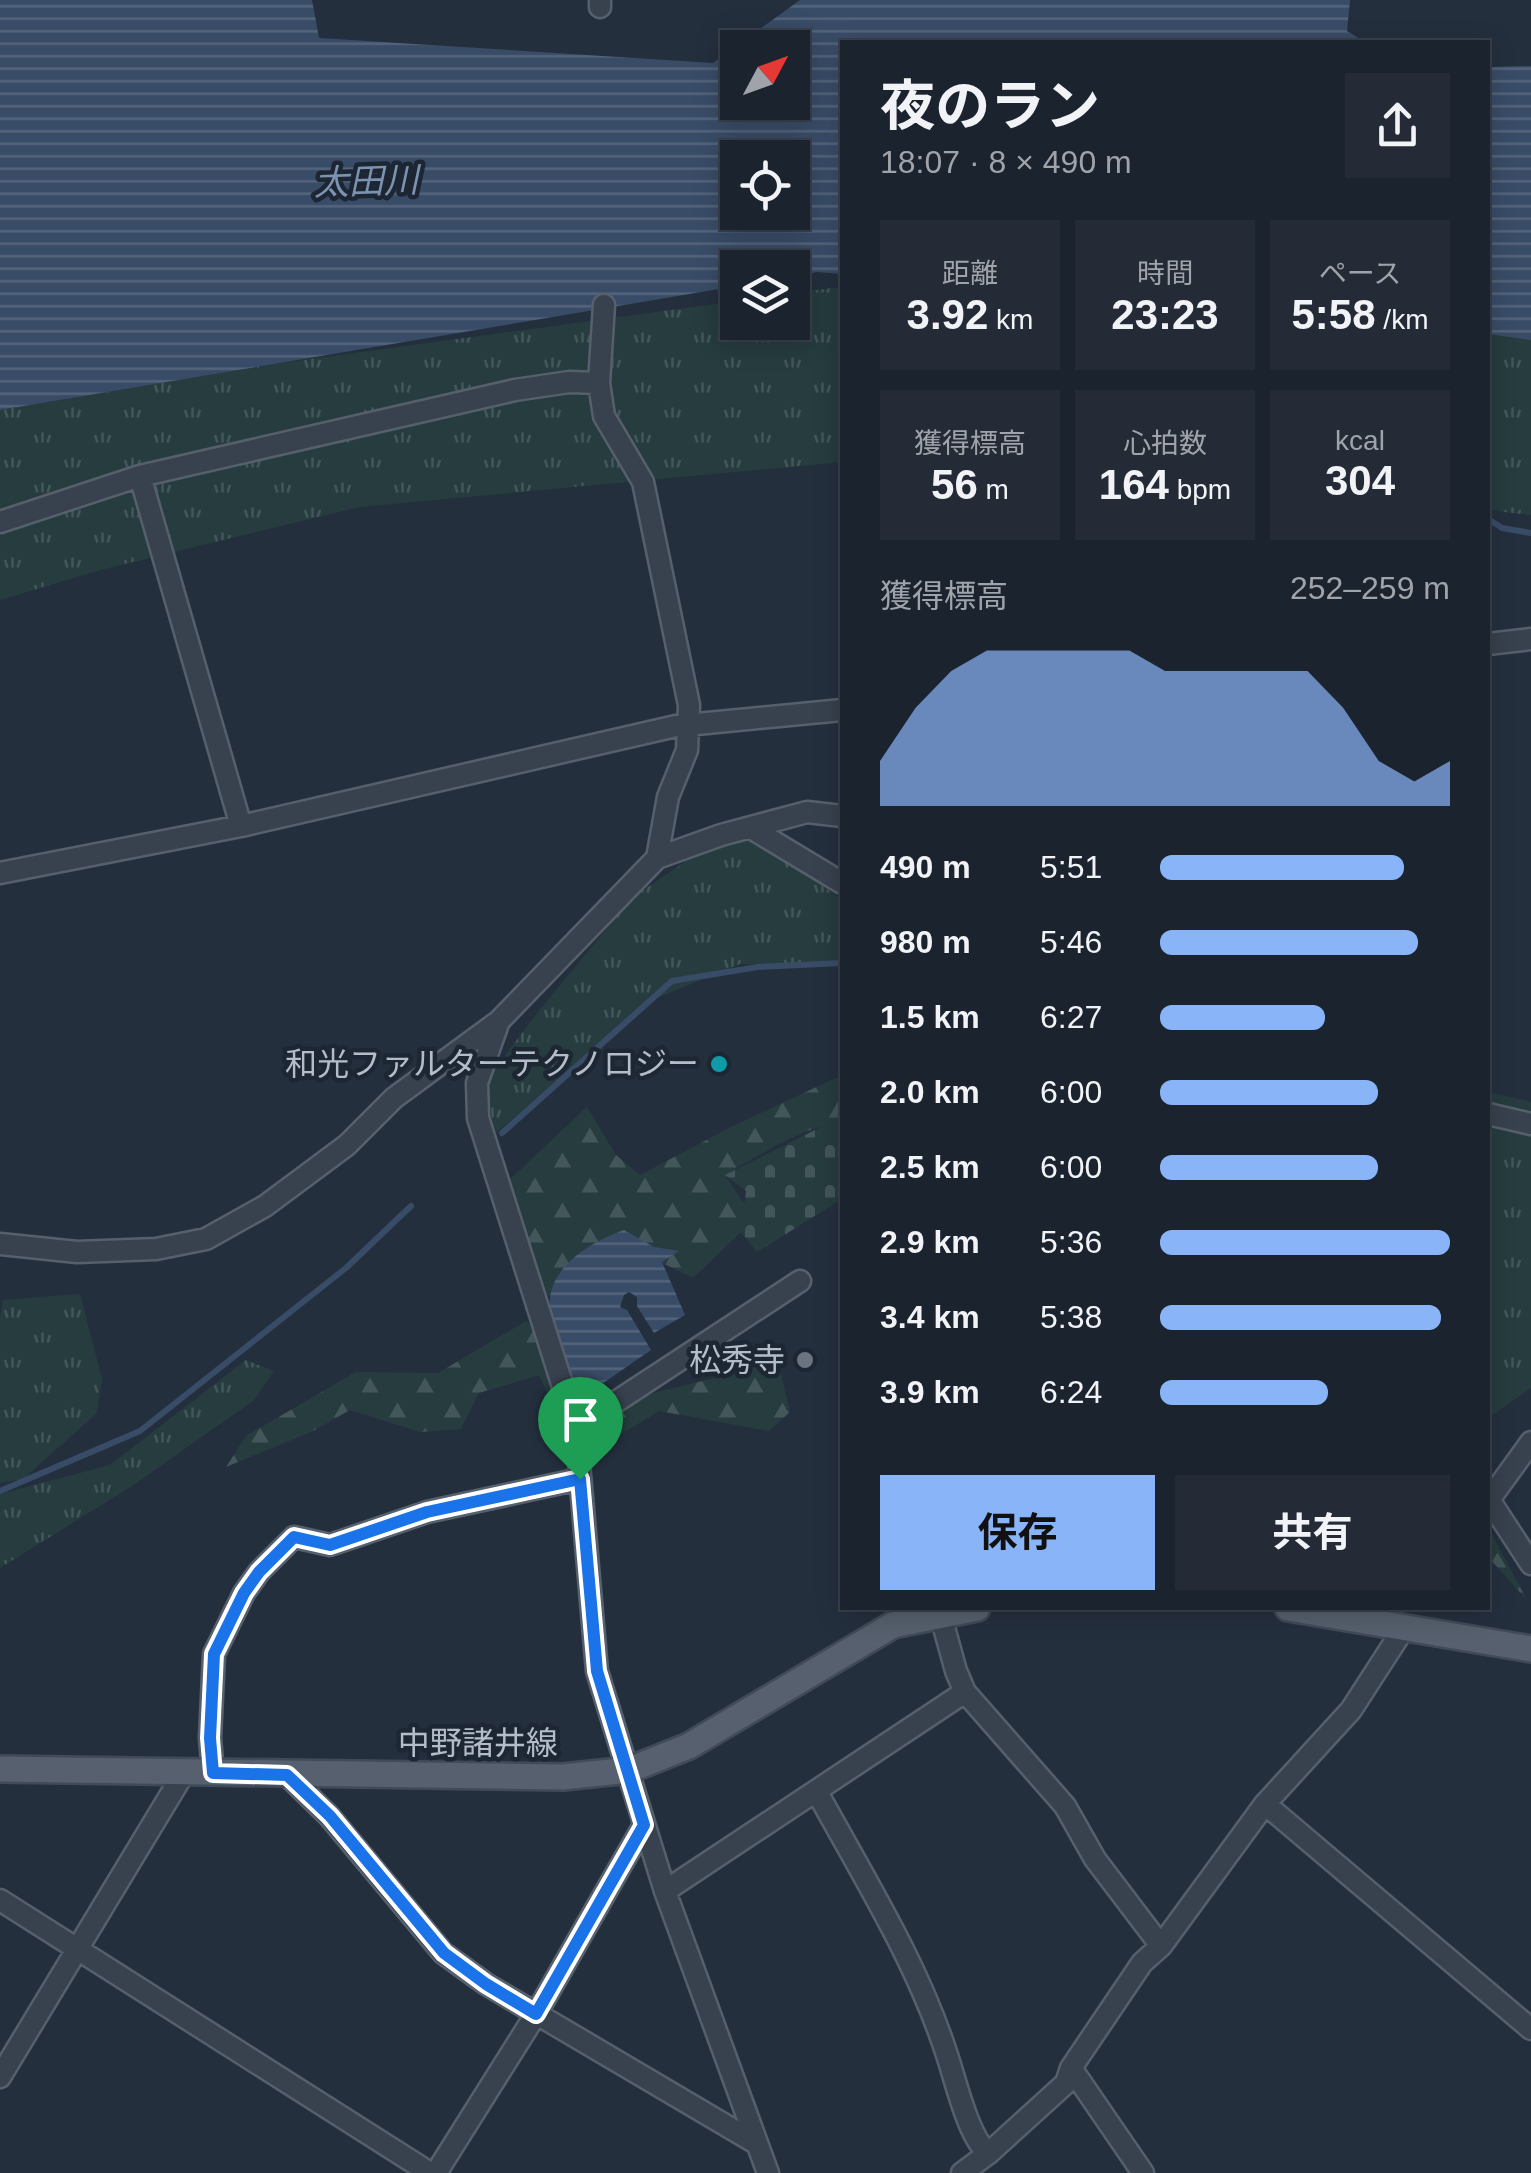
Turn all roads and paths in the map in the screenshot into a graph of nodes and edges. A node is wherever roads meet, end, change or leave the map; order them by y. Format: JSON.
{"nodes":[{"id":1,"x":604,"y":305,"type":"dead end"},
{"id":2,"x":599,"y":383,"type":"junction"},
{"id":3,"x":140,"y":476,"type":"junction"},
{"id":4,"x":0,"y":522,"type":"edge"},
{"id":5,"x":1531,"y":639,"type":"edge"},
{"id":6,"x":1490,"y":644,"type":"edge"},
{"id":7,"x":840,"y":710,"type":"edge"},
{"id":8,"x":690,"y":724,"type":"junction"},
{"id":9,"x":840,"y":816,"type":"edge"},
{"id":10,"x":241,"y":826,"type":"junction"},
{"id":11,"x":750,"y":828,"type":"junction"},
{"id":12,"x":656,"y":858,"type":"junction"},
{"id":13,"x":0,"y":873,"type":"edge"},
{"id":14,"x":840,"y":881,"type":"edge"},
{"id":15,"x":500,"y":1021,"type":"junction"},
{"id":16,"x":1490,"y":1114,"type":"edge"},
{"id":17,"x":1531,"y":1124,"type":"edge"},
{"id":18,"x":0,"y":1244,"type":"edge"},
{"id":19,"x":800,"y":1282,"type":"dead end"},
{"id":20,"x":576,"y":1428,"type":"junction"},
{"id":21,"x":1531,"y":1442,"type":"edge"},
{"id":22,"x":580,"y":1479,"type":"junction"},
{"id":23,"x":1490,"y":1496,"type":"edge"},
{"id":24,"x":1490,"y":1502,"type":"edge"},
{"id":25,"x":1531,"y":1564,"type":"edge"},
{"id":26,"x":962,"y":1610,"type":"edge"},
{"id":27,"x":1300,"y":1610,"type":"edge"},
{"id":28,"x":940,"y":1613,"type":"junction"},
{"id":29,"x":1404,"y":1628,"type":"junction"},
{"id":30,"x":1531,"y":1649,"type":"edge"},
{"id":31,"x":966,"y":1692,"type":"junction"},
{"id":32,"x":0,"y":1769,"type":"edge"},
{"id":33,"x":629,"y":1770,"type":"junction"},
{"id":34,"x":186,"y":1771,"type":"junction"},
{"id":35,"x":213,"y":1773,"type":"junction"},
{"id":36,"x":287,"y":1775,"type":"junction"},
{"id":37,"x":818,"y":1792,"type":"junction"},
{"id":38,"x":1266,"y":1804,"type":"junction"},
{"id":39,"x":644,"y":1825,"type":"junction"},
{"id":40,"x":664,"y":1892,"type":"junction"},
{"id":41,"x":0,"y":1900,"type":"edge"},
{"id":42,"x":1161,"y":1946,"type":"junction"},
{"id":43,"x":76,"y":1952,"type":"junction"},
{"id":44,"x":536,"y":2014,"type":"junction"},
{"id":45,"x":1531,"y":2029,"type":"edge"},
{"id":46,"x":1071,"y":2068,"type":"junction"},
{"id":47,"x":0,"y":2077,"type":"edge"},
{"id":48,"x":754,"y":2142,"type":"junction"},
{"id":49,"x":989,"y":2153,"type":"junction"},
{"id":50,"x":433,"y":2173,"type":"edge"},
{"id":51,"x":768,"y":2173,"type":"edge"},
{"id":52,"x":962,"y":2173,"type":"edge"},
{"id":53,"x":1143,"y":2173,"type":"edge"}],
"edges":[{"from":1,"to":2,"type":"street"},
{"from":2,"to":3,"type":"street"},
{"from":2,"to":8,"type":"street"},
{"from":3,"to":4,"type":"street"},
{"from":3,"to":10,"type":"street"},
{"from":5,"to":6,"type":"street"},
{"from":7,"to":8,"type":"street"},
{"from":8,"to":10,"type":"street"},
{"from":8,"to":12,"type":"street"},
{"from":9,"to":11,"type":"street"},
{"from":10,"to":13,"type":"street"},
{"from":11,"to":12,"type":"street"},
{"from":11,"to":14,"type":"street"},
{"from":12,"to":15,"type":"street"},
{"from":15,"to":18,"type":"street"},
{"from":15,"to":20,"type":"street"},
{"from":16,"to":17,"type":"street"},
{"from":19,"to":20,"type":"street"},
{"from":20,"to":22,"type":"street"},
{"from":21,"to":23,"type":"street"},
{"from":22,"to":33,"type":"street"},
{"from":22,"to":35,"type":"street"},
{"from":24,"to":25,"type":"street"},
{"from":26,"to":28,"type":"main road","name":"中野諸井線"},
{"from":27,"to":29,"type":"main road"},
{"from":28,"to":31,"type":"street"},
{"from":28,"to":33,"type":"main road","name":"中野諸井線"},
{"from":29,"to":30,"type":"main road"},
{"from":29,"to":38,"type":"street"},
{"from":31,"to":37,"type":"street"},
{"from":31,"to":42,"type":"street"},
{"from":32,"to":34,"type":"main road","name":"中野諸井線"},
{"from":33,"to":36,"type":"main road","name":"中野諸井線"},
{"from":33,"to":39,"type":"street"},
{"from":34,"to":35,"type":"main road","name":"中野諸井線"},
{"from":34,"to":43,"type":"street"},
{"from":35,"to":36,"type":"main road","name":"中野諸井線"},
{"from":36,"to":44,"type":"street"},
{"from":37,"to":40,"type":"street"},
{"from":37,"to":49,"type":"street"},
{"from":38,"to":42,"type":"street"},
{"from":38,"to":45,"type":"street"},
{"from":39,"to":40,"type":"street"},
{"from":39,"to":44,"type":"street"},
{"from":40,"to":48,"type":"street"},
{"from":41,"to":43,"type":"street"},
{"from":42,"to":46,"type":"street"},
{"from":43,"to":47,"type":"street"},
{"from":43,"to":50,"type":"street"},
{"from":44,"to":48,"type":"street"},
{"from":44,"to":50,"type":"street"},
{"from":46,"to":49,"type":"street"},
{"from":46,"to":53,"type":"street"},
{"from":48,"to":51,"type":"street"},
{"from":49,"to":52,"type":"street"}]}
